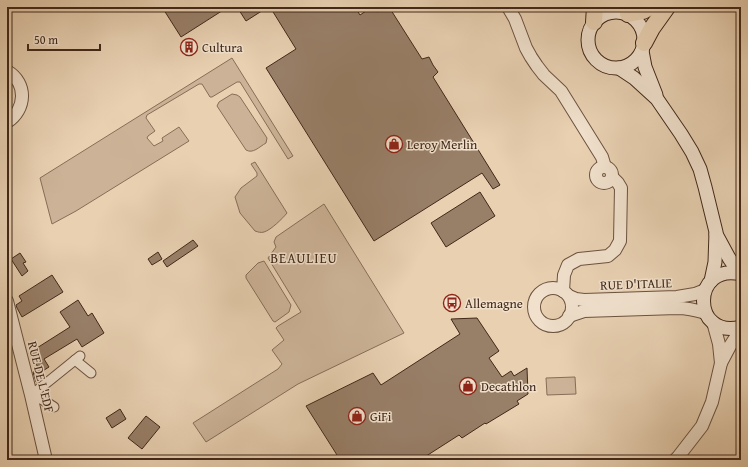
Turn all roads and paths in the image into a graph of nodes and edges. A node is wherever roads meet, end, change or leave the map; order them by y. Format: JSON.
{"nodes":[{"id":1,"x":508,"y":7,"type":"edge"},
{"id":2,"x":650,"y":7,"type":"edge"},
{"id":3,"x":667,"y":7,"type":"edge"},
{"id":4,"x":623,"y":11,"type":"edge"},
{"id":5,"x":594,"y":14,"type":"edge"},
{"id":6,"x":643,"y":47,"type":"junction"},
{"id":7,"x":619,"y":68,"type":"junction"},
{"id":8,"x":7,"y":72,"type":"edge"},
{"id":9,"x":657,"y":99,"type":"junction"},
{"id":10,"x":7,"y":122,"type":"edge"},
{"id":11,"x":716,"y":232,"type":"junction"},
{"id":12,"x":740,"y":274,"type":"edge"},
{"id":13,"x":708,"y":286,"type":"junction"},
{"id":14,"x":566,"y":294,"type":"junction"},
{"id":15,"x":7,"y":301,"type":"edge"},
{"id":16,"x":569,"y":316,"type":"junction"},
{"id":17,"x":709,"y":318,"type":"junction"},
{"id":18,"x":741,"y":328,"type":"edge"},
{"id":19,"x":721,"y":363,"type":"junction"},
{"id":20,"x":91,"y":373,"type":"dead end"},
{"id":21,"x":31,"y":395,"type":"junction"},
{"id":22,"x":54,"y":407,"type":"dead end"},
{"id":23,"x":46,"y":460,"type":"edge"},
{"id":24,"x":675,"y":460,"type":"edge"}],
"edges":[{"from":1,"to":14,"type":"street"},
{"from":2,"to":4,"type":"highway"},
{"from":3,"to":6,"type":"highway"},
{"from":4,"to":5,"type":"main road"},
{"from":4,"to":6,"type":"main road"},
{"from":5,"to":7,"type":"main road"},
{"from":6,"to":7,"type":"main road"},
{"from":6,"to":9,"type":"main road"},
{"from":7,"to":9,"type":"main road"},
{"from":8,"to":10,"type":"street"},
{"from":9,"to":11,"type":"main road"},
{"from":11,"to":12,"type":"main road"},
{"from":11,"to":13,"type":"main road"},
{"from":12,"to":13,"type":"main road"},
{"from":13,"to":14,"type":"street","name":"RUE D'ITALIE"},
{"from":13,"to":17,"type":"main road"},
{"from":14,"to":16,"type":"street"},
{"from":14,"to":16,"type":"street"},
{"from":15,"to":21,"type":"street","name":"RUE DE L'EDF"},
{"from":16,"to":17,"type":"street","name":"RUE D'ITALIE"},
{"from":17,"to":18,"type":"main road"},
{"from":17,"to":19,"type":"street"},
{"from":18,"to":19,"type":"street"},
{"from":19,"to":24,"type":"street"},
{"from":20,"to":21,"type":"street"},
{"from":21,"to":22,"type":"street"},
{"from":21,"to":23,"type":"street","name":"RUE DE L'EDF"}]}
